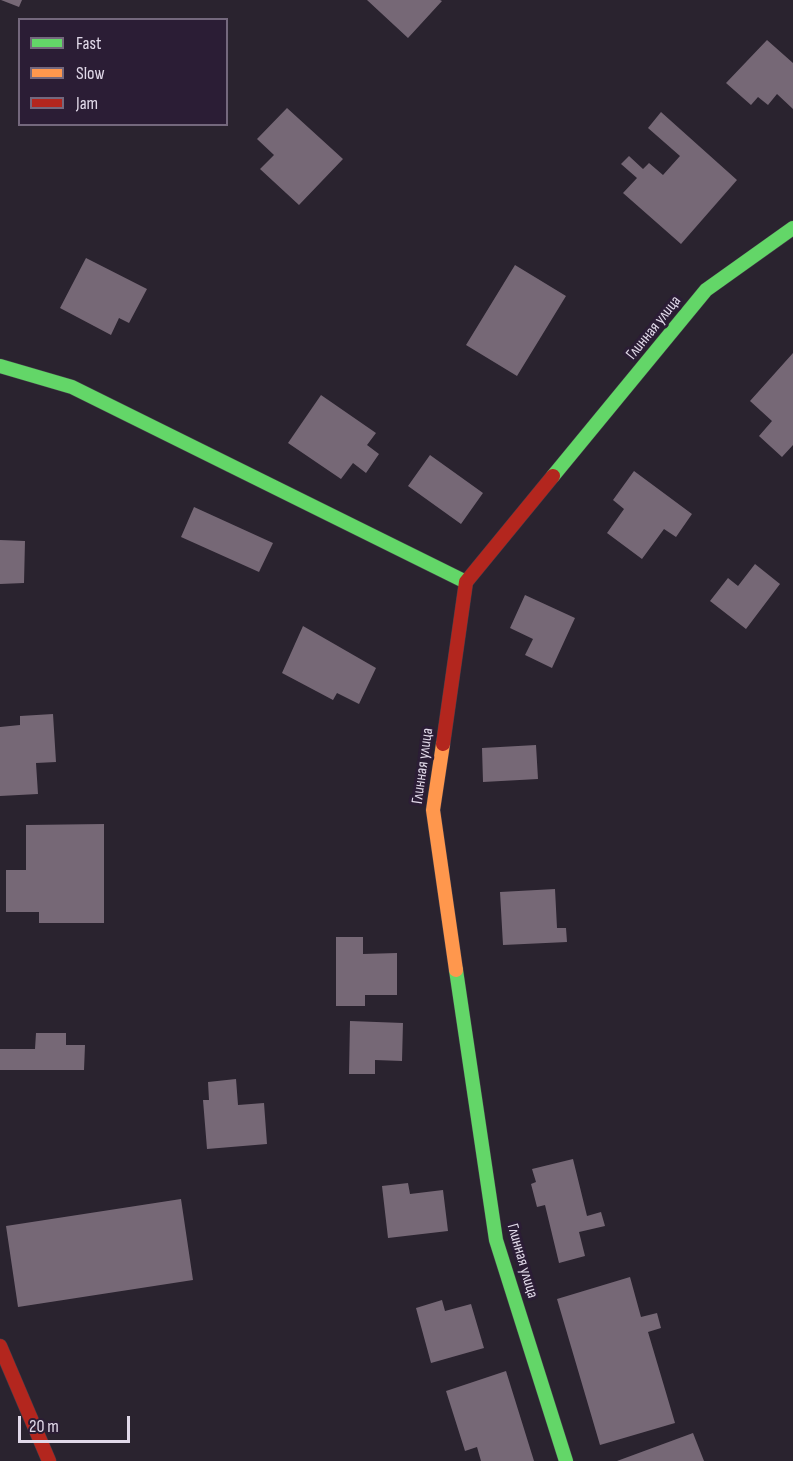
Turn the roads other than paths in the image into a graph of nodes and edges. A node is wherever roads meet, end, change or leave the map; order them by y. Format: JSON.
{"nodes":[{"id":1,"x":793,"y":228,"type":"edge"},
{"id":2,"x":0,"y":366,"type":"edge"},
{"id":3,"x":466,"y":582,"type":"junction"},
{"id":4,"x":0,"y":1346,"type":"edge"},
{"id":5,"x":49,"y":1461,"type":"edge"},
{"id":6,"x":566,"y":1461,"type":"edge"}],
"edges":[{"from":1,"to":3,"type":"street","name":"Глинная улица"},
{"from":2,"to":3,"type":"street"},
{"from":3,"to":6,"type":"street","name":"Глинная улица"},
{"from":4,"to":5,"type":"street"}]}
